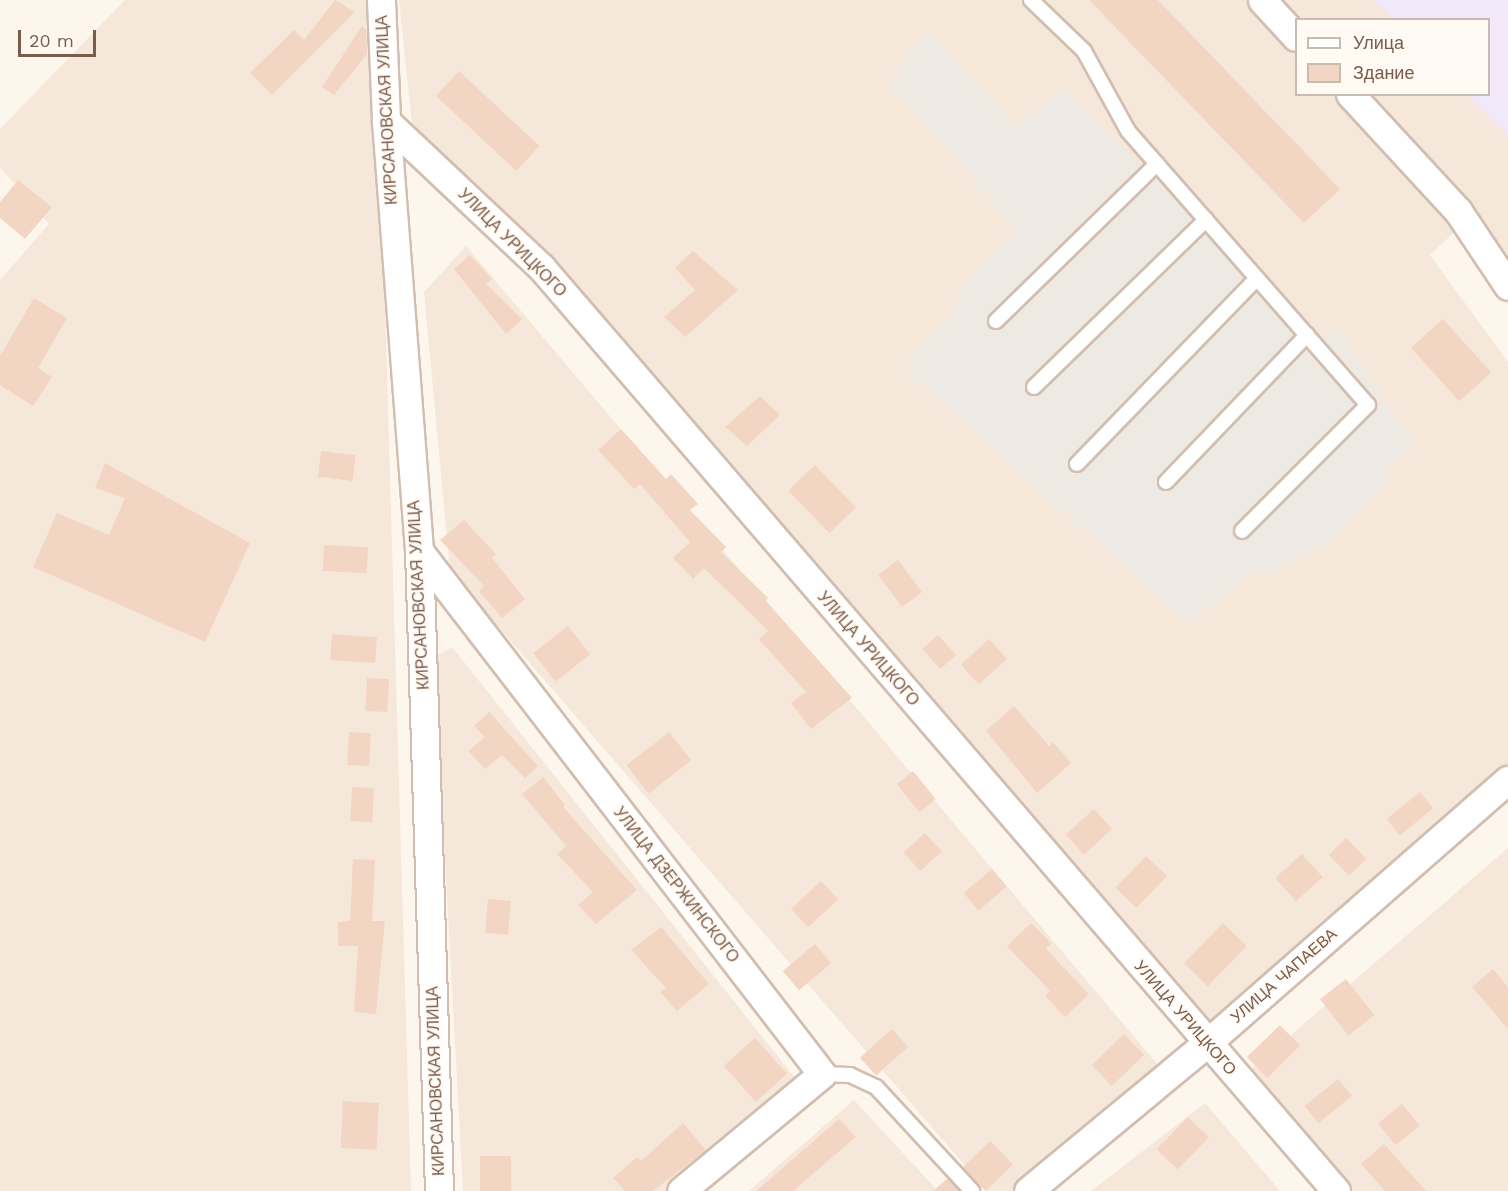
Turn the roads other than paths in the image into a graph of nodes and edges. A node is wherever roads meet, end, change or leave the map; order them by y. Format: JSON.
{"nodes":[{"id":1,"x":381,"y":0,"type":"edge"},
{"id":2,"x":1031,"y":0,"type":"edge"},
{"id":3,"x":1262,"y":0,"type":"edge"},
{"id":4,"x":1295,"y":36,"type":"edge"},
{"id":5,"x":1352,"y":96,"type":"edge"},
{"id":6,"x":386,"y":121,"type":"junction"},
{"id":7,"x":1157,"y":164,"type":"junction"},
{"id":8,"x":1206,"y":220,"type":"junction"},
{"id":9,"x":1256,"y":279,"type":"junction"},
{"id":10,"x":1508,"y":286,"type":"edge"},
{"id":11,"x":996,"y":321,"type":"dead end"},
{"id":12,"x":1307,"y":335,"type":"junction"},
{"id":13,"x":1034,"y":387,"type":"dead end"},
{"id":14,"x":1077,"y":464,"type":"dead end"},
{"id":15,"x":1166,"y":482,"type":"dead end"},
{"id":16,"x":1242,"y":531,"type":"dead end"},
{"id":17,"x":418,"y":551,"type":"junction"},
{"id":18,"x":1508,"y":780,"type":"edge"},
{"id":19,"x":1206,"y":1044,"type":"junction"},
{"id":20,"x":822,"y":1074,"type":"junction"},
{"id":21,"x":440,"y":1191,"type":"edge"},
{"id":22,"x":681,"y":1191,"type":"edge"},
{"id":23,"x":972,"y":1191,"type":"edge"},
{"id":24,"x":1028,"y":1191,"type":"edge"},
{"id":25,"x":1336,"y":1191,"type":"edge"}],
"edges":[{"from":1,"to":6,"type":"street","name":"КИРСАНОВСКАЯ УЛИЦА"},
{"from":2,"to":7,"type":"lane"},
{"from":3,"to":4,"type":"street"},
{"from":5,"to":10,"type":"street"},
{"from":6,"to":17,"type":"street","name":"КИРСАНОВСКАЯ УЛИЦА"},
{"from":6,"to":19,"type":"street","name":"УЛИЦА УРИЦКОГО"},
{"from":7,"to":8,"type":"lane"},
{"from":7,"to":11,"type":"lane"},
{"from":8,"to":9,"type":"lane"},
{"from":8,"to":13,"type":"lane"},
{"from":9,"to":12,"type":"lane"},
{"from":9,"to":14,"type":"lane"},
{"from":12,"to":15,"type":"lane"},
{"from":12,"to":16,"type":"lane"},
{"from":17,"to":20,"type":"street","name":"УЛИЦА ДЗЕРЖИНСКОГО"},
{"from":17,"to":21,"type":"street","name":"КИРСАНОВСКАЯ УЛИЦА"},
{"from":18,"to":19,"type":"street","name":"УЛИЦА ЧАПАЕВА"},
{"from":19,"to":24,"type":"street","name":"УЛИЦА ЧАПАЕВА"},
{"from":19,"to":25,"type":"street","name":"УЛИЦА УРИЦКОГО"},
{"from":20,"to":22,"type":"street"},
{"from":20,"to":23,"type":"lane"}]}
